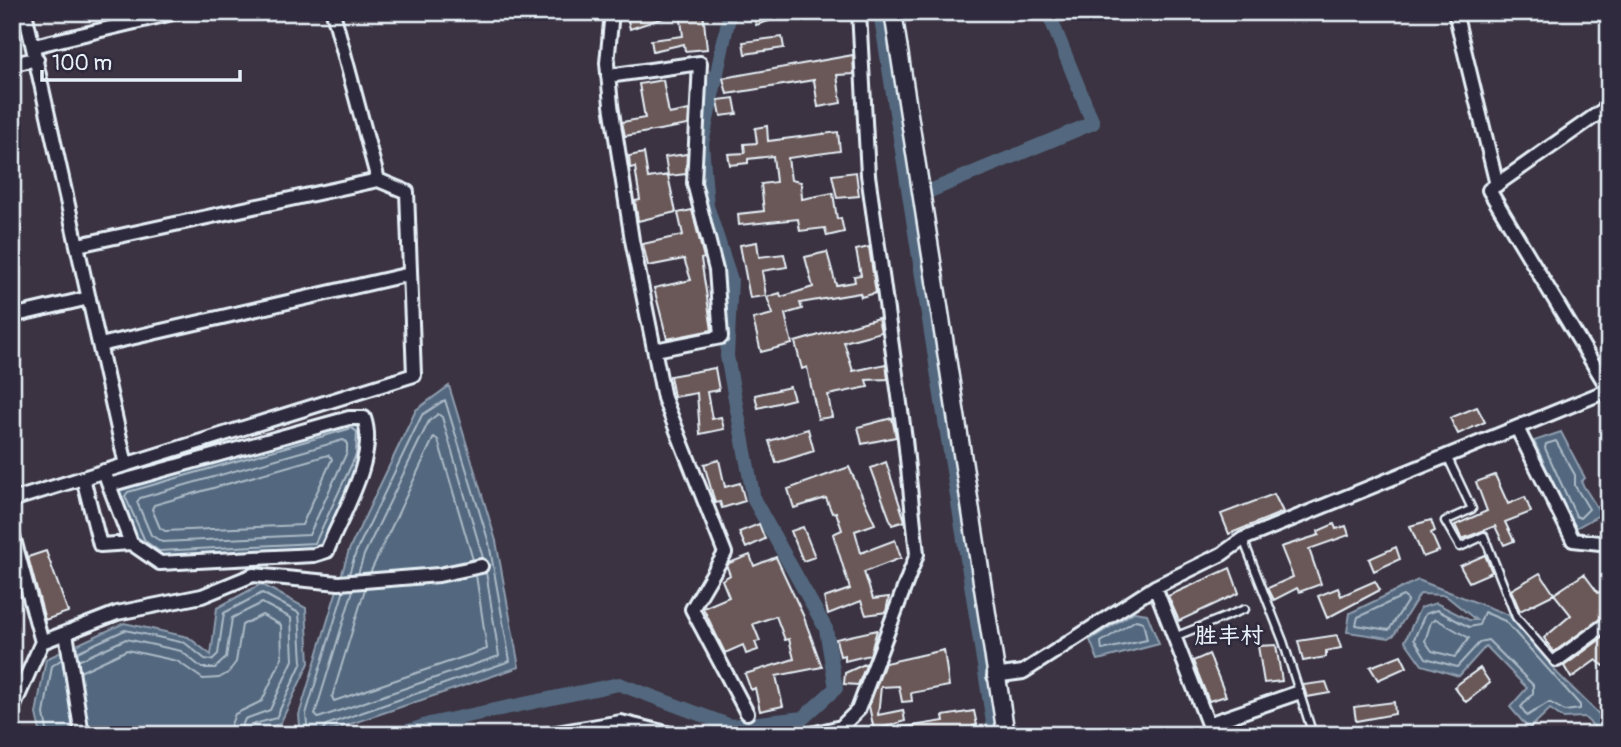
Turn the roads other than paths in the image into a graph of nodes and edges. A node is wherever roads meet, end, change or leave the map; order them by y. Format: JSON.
{"nodes":[{"id":1,"x":25,"y":12,"type":"edge"},
{"id":2,"x":177,"y":12,"type":"edge"},
{"id":3,"x":333,"y":12,"type":"edge"},
{"id":4,"x":612,"y":12,"type":"edge"},
{"id":5,"x":859,"y":12,"type":"edge"},
{"id":6,"x":893,"y":12,"type":"edge"},
{"id":7,"x":1455,"y":12,"type":"edge"},
{"id":8,"x":35,"y":53,"type":"junction"},
{"id":9,"x":12,"y":64,"type":"edge"},
{"id":10,"x":608,"y":76,"type":"junction"},
{"id":11,"x":1609,"y":106,"type":"edge"},
{"id":12,"x":378,"y":180,"type":"junction"},
{"id":13,"x":1497,"y":185,"type":"junction"},
{"id":14,"x":78,"y":246,"type":"junction"},
{"id":15,"x":410,"y":274,"type":"junction"},
{"id":16,"x":89,"y":298,"type":"junction"},
{"id":17,"x":12,"y":316,"type":"edge"},
{"id":18,"x":100,"y":345,"type":"junction"},
{"id":19,"x":655,"y":350,"type":"junction"},
{"id":20,"x":1517,"y":428,"type":"junction"},
{"id":21,"x":1447,"y":456,"type":"junction"},
{"id":22,"x":126,"y":465,"type":"junction"},
{"id":23,"x":104,"y":471,"type":"junction"},
{"id":24,"x":83,"y":478,"type":"junction"},
{"id":25,"x":109,"y":485,"type":"junction"},
{"id":26,"x":12,"y":500,"type":"edge"},
{"id":27,"x":12,"y":532,"type":"edge"},
{"id":28,"x":1243,"y":539,"type":"junction"},
{"id":29,"x":131,"y":543,"type":"junction"},
{"id":30,"x":1609,"y":544,"type":"edge"},
{"id":31,"x":481,"y":566,"type":"dead end"},
{"id":32,"x":1155,"y":587,"type":"junction"},
{"id":33,"x":1245,"y":608,"type":"dead end"},
{"id":34,"x":1609,"y":622,"type":"edge"},
{"id":35,"x":66,"y":633,"type":"junction"},
{"id":36,"x":1172,"y":637,"type":"junction"},
{"id":37,"x":42,"y":642,"type":"junction"},
{"id":38,"x":1557,"y":660,"type":"joint"},
{"id":39,"x":995,"y":676,"type":"junction"},
{"id":40,"x":1297,"y":693,"type":"junction"},
{"id":41,"x":12,"y":710,"type":"edge"},
{"id":42,"x":747,"y":713,"type":"dead end"},
{"id":43,"x":82,"y":735,"type":"edge"},
{"id":44,"x":544,"y":735,"type":"edge"},
{"id":45,"x":675,"y":735,"type":"edge"},
{"id":46,"x":807,"y":735,"type":"edge"},
{"id":47,"x":1006,"y":735,"type":"edge"},
{"id":48,"x":1313,"y":735,"type":"edge"}],
"edges":[{"from":1,"to":8,"type":"street"},
{"from":2,"to":8,"type":"street"},
{"from":3,"to":12,"type":"street"},
{"from":4,"to":10,"type":"street"},
{"from":5,"to":46,"type":"street"},
{"from":6,"to":39,"type":"street"},
{"from":7,"to":13,"type":"street"},
{"from":8,"to":9,"type":"street"},
{"from":8,"to":14,"type":"street"},
{"from":10,"to":19,"type":"street"},
{"from":10,"to":19,"type":"street"},
{"from":11,"to":13,"type":"street"},
{"from":12,"to":14,"type":"street"},
{"from":12,"to":15,"type":"street"},
{"from":13,"to":20,"type":"street"},
{"from":14,"to":16,"type":"street"},
{"from":15,"to":18,"type":"street"},
{"from":15,"to":22,"type":"street"},
{"from":16,"to":17,"type":"street"},
{"from":16,"to":18,"type":"street"},
{"from":18,"to":22,"type":"street"},
{"from":19,"to":42,"type":"street"},
{"from":20,"to":21,"type":"street"},
{"from":20,"to":30,"type":"street"},
{"from":21,"to":28,"type":"street"},
{"from":21,"to":38,"type":"lane"},
{"from":22,"to":23,"type":"street"},
{"from":23,"to":24,"type":"street"},
{"from":23,"to":25,"type":"street"},
{"from":24,"to":26,"type":"street"},
{"from":24,"to":29,"type":"street"},
{"from":25,"to":29,"type":"street"},
{"from":25,"to":29,"type":"street"},
{"from":27,"to":37,"type":"street"},
{"from":28,"to":32,"type":"street"},
{"from":28,"to":40,"type":"lane"},
{"from":31,"to":35,"type":"street"},
{"from":32,"to":36,"type":"street"},
{"from":32,"to":39,"type":"street"},
{"from":33,"to":36,"type":"lane"},
{"from":34,"to":38,"type":"street"},
{"from":35,"to":37,"type":"street"},
{"from":35,"to":43,"type":"street"},
{"from":36,"to":40,"type":"street"},
{"from":37,"to":41,"type":"street"},
{"from":39,"to":47,"type":"street"},
{"from":40,"to":48,"type":"lane"},
{"from":44,"to":45,"type":"street"}]}
